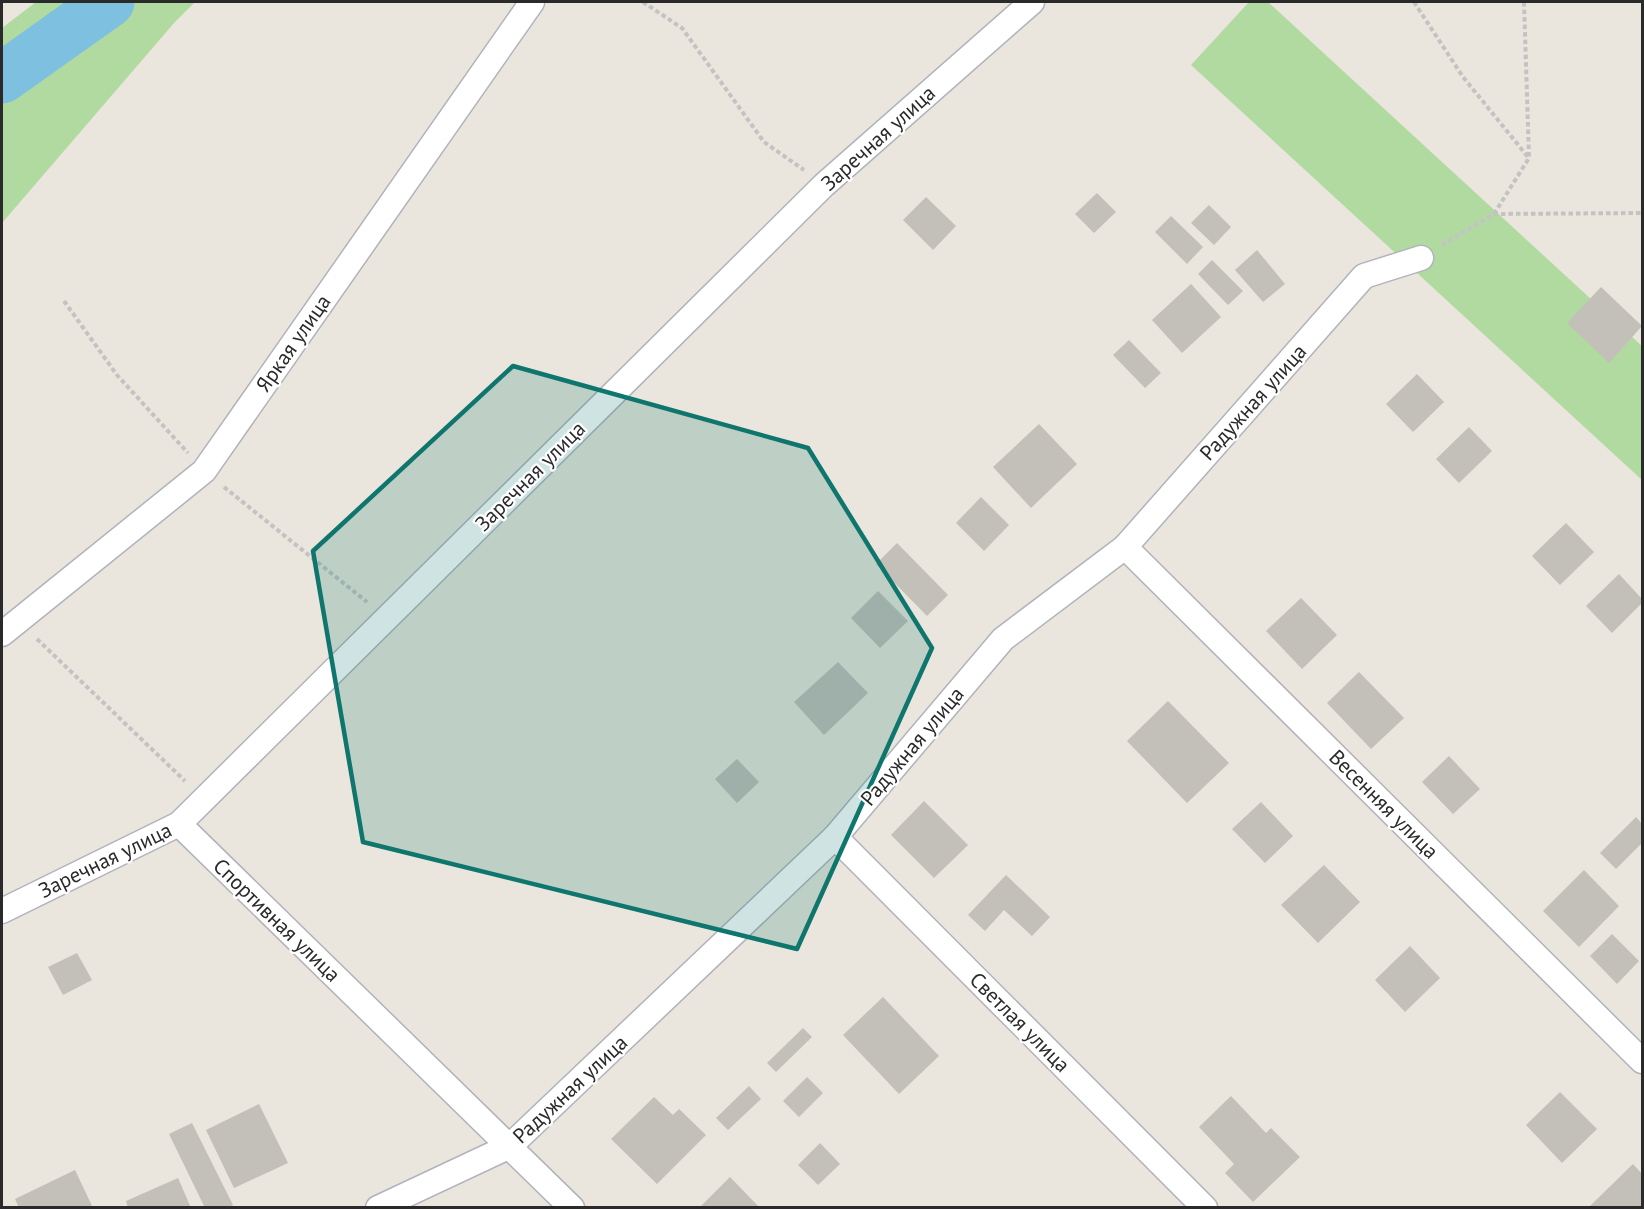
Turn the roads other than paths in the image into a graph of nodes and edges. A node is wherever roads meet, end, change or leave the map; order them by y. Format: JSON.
{"nodes":[{"id":1,"x":532,"y":2,"type":"edge"},
{"id":2,"x":1032,"y":2,"type":"edge"},
{"id":3,"x":1421,"y":258,"type":"road end"},
{"id":4,"x":1125,"y":547,"type":"junction"},
{"id":5,"x":10,"y":628,"type":"edge"},
{"id":6,"x":179,"y":824,"type":"junction"},
{"id":7,"x":835,"y":837,"type":"junction"},
{"id":8,"x":2,"y":911,"type":"edge"},
{"id":9,"x":1642,"y":1061,"type":"edge"},
{"id":10,"x":510,"y":1146,"type":"junction"},
{"id":11,"x":378,"y":1208,"type":"edge"},
{"id":12,"x":572,"y":1208,"type":"edge"},
{"id":13,"x":1205,"y":1208,"type":"edge"}],
"edges":[{"from":1,"to":5,"type":"street","name":"Яркая улица"},
{"from":2,"to":6,"type":"street","name":"Заречная улица"},
{"from":3,"to":4,"type":"street","name":"Радужная улица"},
{"from":4,"to":7,"type":"street","name":"Радужная улица"},
{"from":4,"to":9,"type":"street","name":"Весенняя улица"},
{"from":6,"to":8,"type":"street","name":"Заречная улица"},
{"from":6,"to":10,"type":"street","name":"Спортивная улица"},
{"from":7,"to":10,"type":"street","name":"Радужная улица"},
{"from":7,"to":13,"type":"street","name":"Светлая улица"},
{"from":10,"to":11,"type":"street","name":"Радужная улица"},
{"from":10,"to":12,"type":"street","name":"Спортивная улица"}]}
